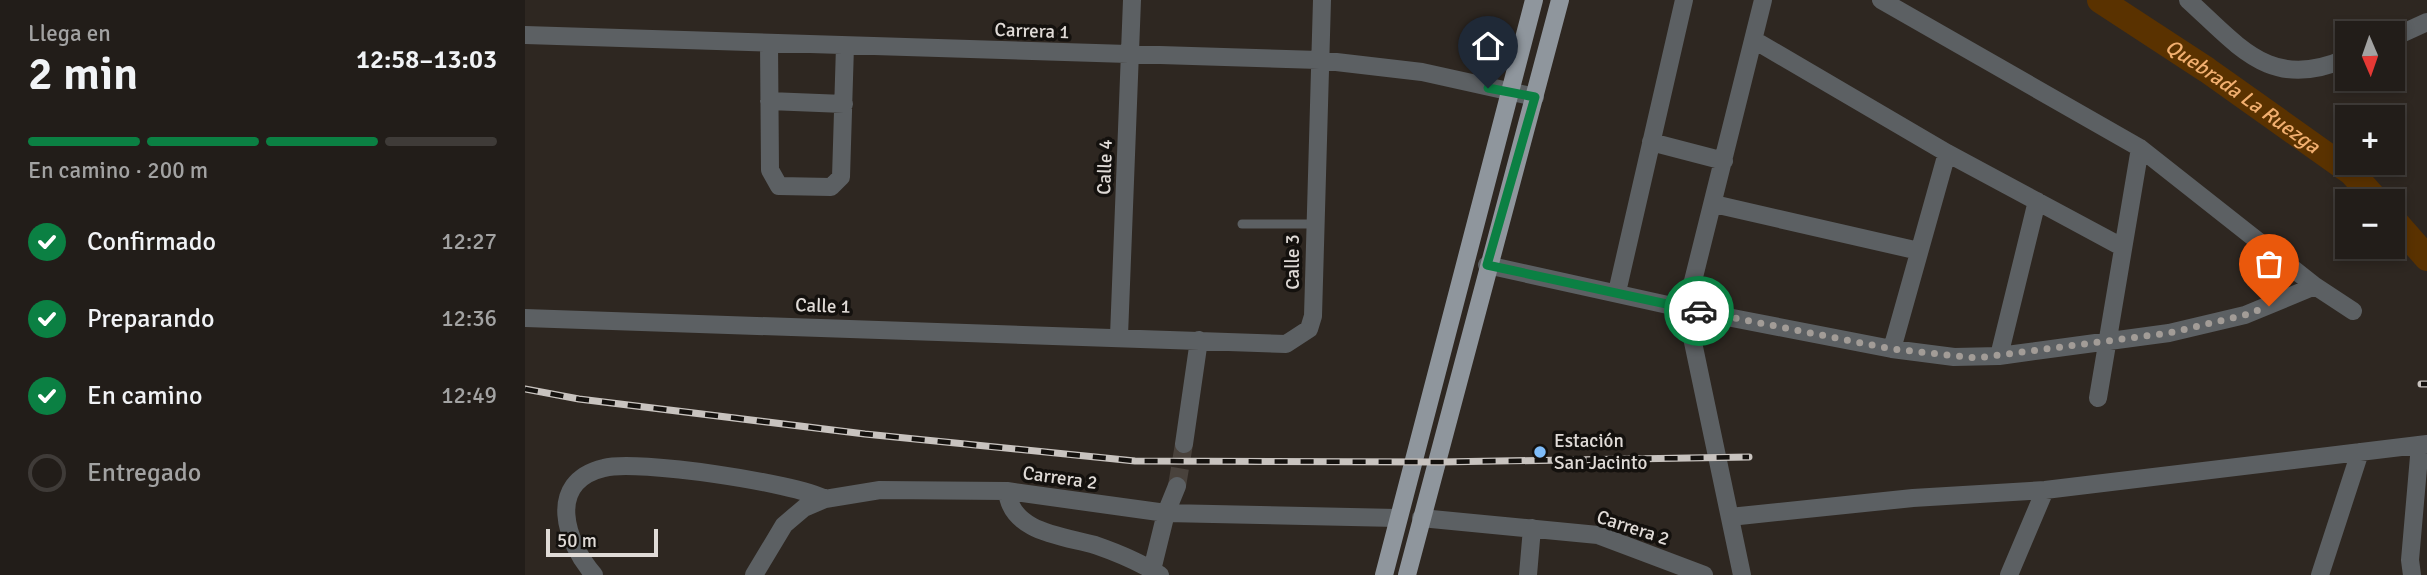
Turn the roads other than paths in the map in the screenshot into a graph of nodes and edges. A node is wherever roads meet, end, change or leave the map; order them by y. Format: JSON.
{"nodes":[{"id":1,"x":1132,"y":0,"type":"edge"},
{"id":2,"x":1322,"y":0,"type":"edge"},
{"id":3,"x":1534,"y":0,"type":"edge"},
{"id":4,"x":1560,"y":0,"type":"edge"},
{"id":5,"x":1683,"y":0,"type":"edge"},
{"id":6,"x":1763,"y":0,"type":"edge"},
{"id":7,"x":1881,"y":0,"type":"edge"},
{"id":8,"x":2188,"y":0,"type":"edge"},
{"id":9,"x":2427,"y":22,"type":"edge"},
{"id":10,"x":2405,"y":32,"type":"edge"},
{"id":11,"x":525,"y":35,"type":"edge"},
{"id":12,"x":1754,"y":40,"type":"junction"},
{"id":13,"x":769,"y":43,"type":"junction"},
{"id":14,"x":845,"y":46,"type":"junction"},
{"id":15,"x":1131,"y":55,"type":"junction"},
{"id":16,"x":1319,"y":60,"type":"junction"},
{"id":17,"x":2335,"y":64,"type":"edge"},
{"id":18,"x":1510,"y":93,"type":"junction"},
{"id":19,"x":1535,"y":97,"type":"junction"},
{"id":20,"x":769,"y":101,"type":"junction"},
{"id":21,"x":844,"y":104,"type":"junction"},
{"id":22,"x":1651,"y":142,"type":"junction"},
{"id":23,"x":2140,"y":148,"type":"junction"},
{"id":24,"x":1947,"y":153,"type":"junction"},
{"id":25,"x":1724,"y":161,"type":"junction"},
{"id":26,"x":2037,"y":201,"type":"junction"},
{"id":27,"x":1714,"y":204,"type":"junction"},
{"id":28,"x":1314,"y":223,"type":"junction"},
{"id":29,"x":1242,"y":224,"type":"dead end"},
{"id":30,"x":2122,"y":247,"type":"junction"},
{"id":31,"x":1920,"y":251,"type":"junction"},
{"id":32,"x":1487,"y":265,"type":"junction"},
{"id":33,"x":2315,"y":286,"type":"junction"},
{"id":34,"x":1618,"y":292,"type":"junction"},
{"id":35,"x":1686,"y":309,"type":"junction"},
{"id":36,"x":2353,"y":311,"type":"dead end"},
{"id":37,"x":525,"y":318,"type":"edge"},
{"id":38,"x":1119,"y":336,"type":"junction"},
{"id":39,"x":1199,"y":340,"type":"junction"},
{"id":40,"x":2107,"y":343,"type":"junction"},
{"id":41,"x":1892,"y":349,"type":"junction"},
{"id":42,"x":1999,"y":356,"type":"junction"},
{"id":43,"x":2098,"y":398,"type":"dead end"},
{"id":44,"x":1184,"y":444,"type":"tunnel mouth"},
{"id":45,"x":2423,"y":445,"type":"edge"},
{"id":46,"x":2360,"y":452,"type":"junction"},
{"id":47,"x":1177,"y":486,"type":"tunnel mouth"},
{"id":48,"x":2045,"y":490,"type":"junction"},
{"id":49,"x":1007,"y":491,"type":"junction"},
{"id":50,"x":825,"y":499,"type":"junction"},
{"id":51,"x":1166,"y":513,"type":"junction"},
{"id":52,"x":1730,"y":517,"type":"junction"},
{"id":53,"x":1397,"y":518,"type":"junction"},
{"id":54,"x":1421,"y":518,"type":"junction"},
{"id":55,"x":1532,"y":528,"type":"junction"},
{"id":56,"x":1156,"y":572,"type":"edge"},
{"id":57,"x":594,"y":575,"type":"edge"},
{"id":58,"x":754,"y":575,"type":"edge"},
{"id":59,"x":1384,"y":575,"type":"edge"},
{"id":60,"x":1407,"y":575,"type":"edge"},
{"id":61,"x":1528,"y":575,"type":"edge"},
{"id":62,"x":1704,"y":575,"type":"edge"},
{"id":63,"x":1742,"y":575,"type":"edge"},
{"id":64,"x":2009,"y":575,"type":"edge"},
{"id":65,"x":2320,"y":575,"type":"edge"},
{"id":66,"x":2412,"y":575,"type":"edge"}],
"edges":[{"from":1,"to":15,"type":"street","name":"Calle 4"},
{"from":2,"to":16,"type":"street","name":"Calle 3"},
{"from":3,"to":18,"type":"main road"},
{"from":4,"to":19,"type":"main road"},
{"from":5,"to":22,"type":"street"},
{"from":6,"to":12,"type":"street"},
{"from":7,"to":23,"type":"street"},
{"from":8,"to":17,"type":"street"},
{"from":9,"to":10,"type":"street"},
{"from":11,"to":13,"type":"street","name":"Carrera 1"},
{"from":12,"to":24,"type":"street"},
{"from":12,"to":25,"type":"street"},
{"from":13,"to":14,"type":"street","name":"Carrera 1"},
{"from":13,"to":20,"type":"street"},
{"from":14,"to":15,"type":"street","name":"Carrera 1"},
{"from":14,"to":21,"type":"street"},
{"from":15,"to":16,"type":"street","name":"Carrera 1"},
{"from":15,"to":38,"type":"street","name":"Calle 4"},
{"from":16,"to":18,"type":"street","name":"Carrera 1"},
{"from":16,"to":28,"type":"street","name":"Calle 3"},
{"from":18,"to":19,"type":"street","name":"Carrera 1"},
{"from":18,"to":53,"type":"main road"},
{"from":19,"to":32,"type":"main road"},
{"from":20,"to":21,"type":"street"},
{"from":20,"to":21,"type":"street"},
{"from":22,"to":25,"type":"street"},
{"from":22,"to":34,"type":"street"},
{"from":23,"to":30,"type":"street"},
{"from":23,"to":33,"type":"street"},
{"from":24,"to":26,"type":"street"},
{"from":24,"to":31,"type":"street"},
{"from":25,"to":27,"type":"street"},
{"from":26,"to":30,"type":"street"},
{"from":26,"to":42,"type":"street"},
{"from":27,"to":31,"type":"street"},
{"from":27,"to":35,"type":"street"},
{"from":28,"to":29,"type":"lane"},
{"from":28,"to":39,"type":"street","name":"Calle 3"},
{"from":30,"to":40,"type":"street"},
{"from":31,"to":41,"type":"street"},
{"from":32,"to":34,"type":"street"},
{"from":32,"to":54,"type":"main road"},
{"from":33,"to":36,"type":"street"},
{"from":33,"to":40,"type":"street"},
{"from":34,"to":35,"type":"street"},
{"from":35,"to":41,"type":"street"},
{"from":35,"to":52,"type":"street"},
{"from":37,"to":38,"type":"street","name":"Calle 1"},
{"from":38,"to":39,"type":"street","name":"Calle 3"},
{"from":39,"to":44,"type":"street"},
{"from":40,"to":42,"type":"street"},
{"from":40,"to":43,"type":"street"},
{"from":41,"to":42,"type":"street"},
{"from":45,"to":46,"type":"street"},
{"from":45,"to":66,"type":"street"},
{"from":46,"to":48,"type":"street"},
{"from":46,"to":65,"type":"street"},
{"from":47,"to":51,"type":"street"},
{"from":48,"to":52,"type":"street"},
{"from":48,"to":64,"type":"street"},
{"from":49,"to":50,"type":"street","name":"Carrera 2"},
{"from":49,"to":51,"type":"street","name":"Carrera 2"},
{"from":49,"to":56,"type":"street"},
{"from":50,"to":57,"type":"street"},
{"from":50,"to":58,"type":"street","name":"Carrera 2"},
{"from":51,"to":53,"type":"street","name":"Carrera 2"},
{"from":51,"to":56,"type":"street"},
{"from":52,"to":63,"type":"street"},
{"from":53,"to":59,"type":"main road"},
{"from":54,"to":55,"type":"street","name":"Carrera 2"},
{"from":54,"to":60,"type":"main road"},
{"from":55,"to":61,"type":"street"},
{"from":55,"to":62,"type":"street","name":"Carrera 2"}]}
